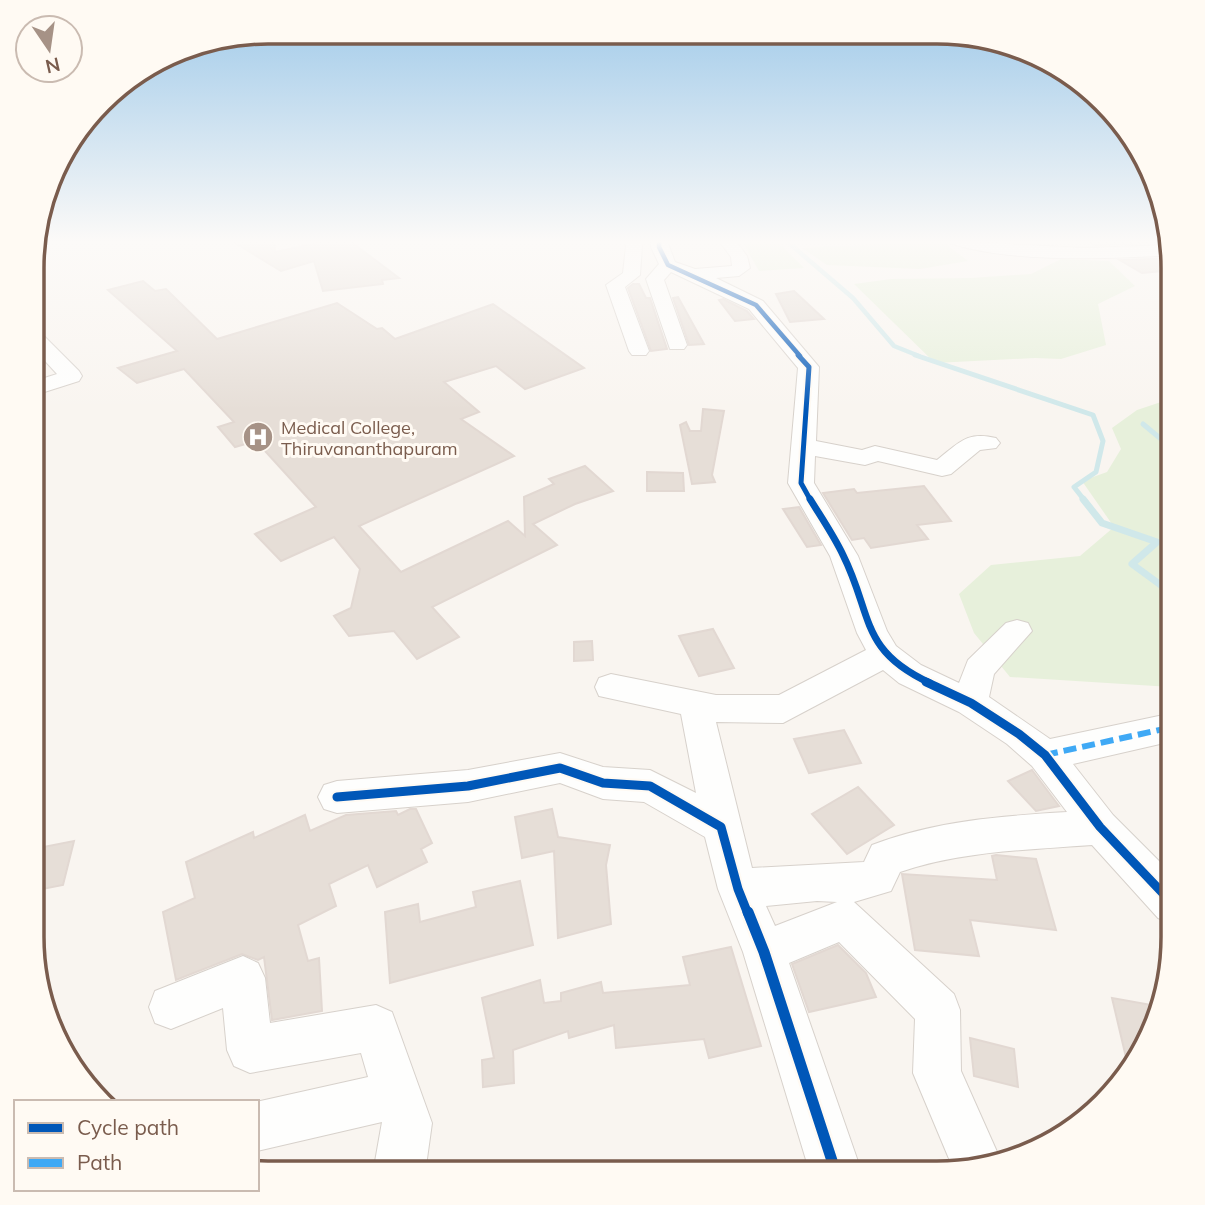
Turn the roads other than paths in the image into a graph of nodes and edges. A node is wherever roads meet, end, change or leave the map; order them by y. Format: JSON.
{"nodes":[{"id":1,"x":619,"y":297,"type":"edge"},
{"id":2,"x":661,"y":297,"type":"edge"},
{"id":3,"x":742,"y":297,"type":"edge"},
{"id":4,"x":677,"y":345,"type":"dead end"},
{"id":5,"x":44,"y":348,"type":"edge"},
{"id":6,"x":639,"y":351,"type":"dead end"},
{"id":7,"x":44,"y":385,"type":"edge"},
{"id":8,"x":988,"y":443,"type":"dead end"},
{"id":9,"x":803,"y":446,"type":"junction"},
{"id":10,"x":1017,"y":631,"type":"dead end"},
{"id":11,"x":885,"y":654,"type":"junction"},
{"id":12,"x":611,"y":687,"type":"dead end"},
{"id":13,"x":971,"y":703,"type":"junction"},
{"id":14,"x":696,"y":705,"type":"junction"},
{"id":15,"x":1161,"y":730,"type":"edge"},
{"id":16,"x":1045,"y":755,"type":"junction"},
{"id":17,"x":337,"y":797,"type":"dead end"},
{"id":18,"x":721,"y":827,"type":"junction"},
{"id":19,"x":1100,"y":827,"type":"junction"},
{"id":20,"x":738,"y":889,"type":"junction"},
{"id":21,"x":1161,"y":891,"type":"edge"},
{"id":22,"x":764,"y":952,"type":"junction"},
{"id":23,"x":171,"y":1007,"type":"dead end"},
{"id":24,"x":397,"y":1095,"type":"junction"},
{"id":25,"x":259,"y":1126,"type":"edge"},
{"id":26,"x":975,"y":1158,"type":"edge"},
{"id":27,"x":400,"y":1161,"type":"edge"},
{"id":28,"x":832,"y":1161,"type":"edge"}],
"edges":[{"from":1,"to":6,"type":"street"},
{"from":2,"to":4,"type":"street"},
{"from":3,"to":9,"type":"street"},
{"from":5,"to":7,"type":"street"},
{"from":8,"to":9,"type":"street"},
{"from":9,"to":11,"type":"street"},
{"from":10,"to":13,"type":"street"},
{"from":11,"to":13,"type":"street"},
{"from":11,"to":14,"type":"street"},
{"from":12,"to":14,"type":"street"},
{"from":13,"to":16,"type":"street"},
{"from":14,"to":18,"type":"street"},
{"from":15,"to":16,"type":"street"},
{"from":16,"to":19,"type":"street"},
{"from":17,"to":18,"type":"street"},
{"from":18,"to":20,"type":"street"},
{"from":19,"to":20,"type":"street"},
{"from":19,"to":21,"type":"street"},
{"from":20,"to":22,"type":"street"},
{"from":22,"to":26,"type":"street"},
{"from":22,"to":28,"type":"street"},
{"from":23,"to":24,"type":"street"},
{"from":24,"to":25,"type":"street"},
{"from":24,"to":27,"type":"street"}]}
